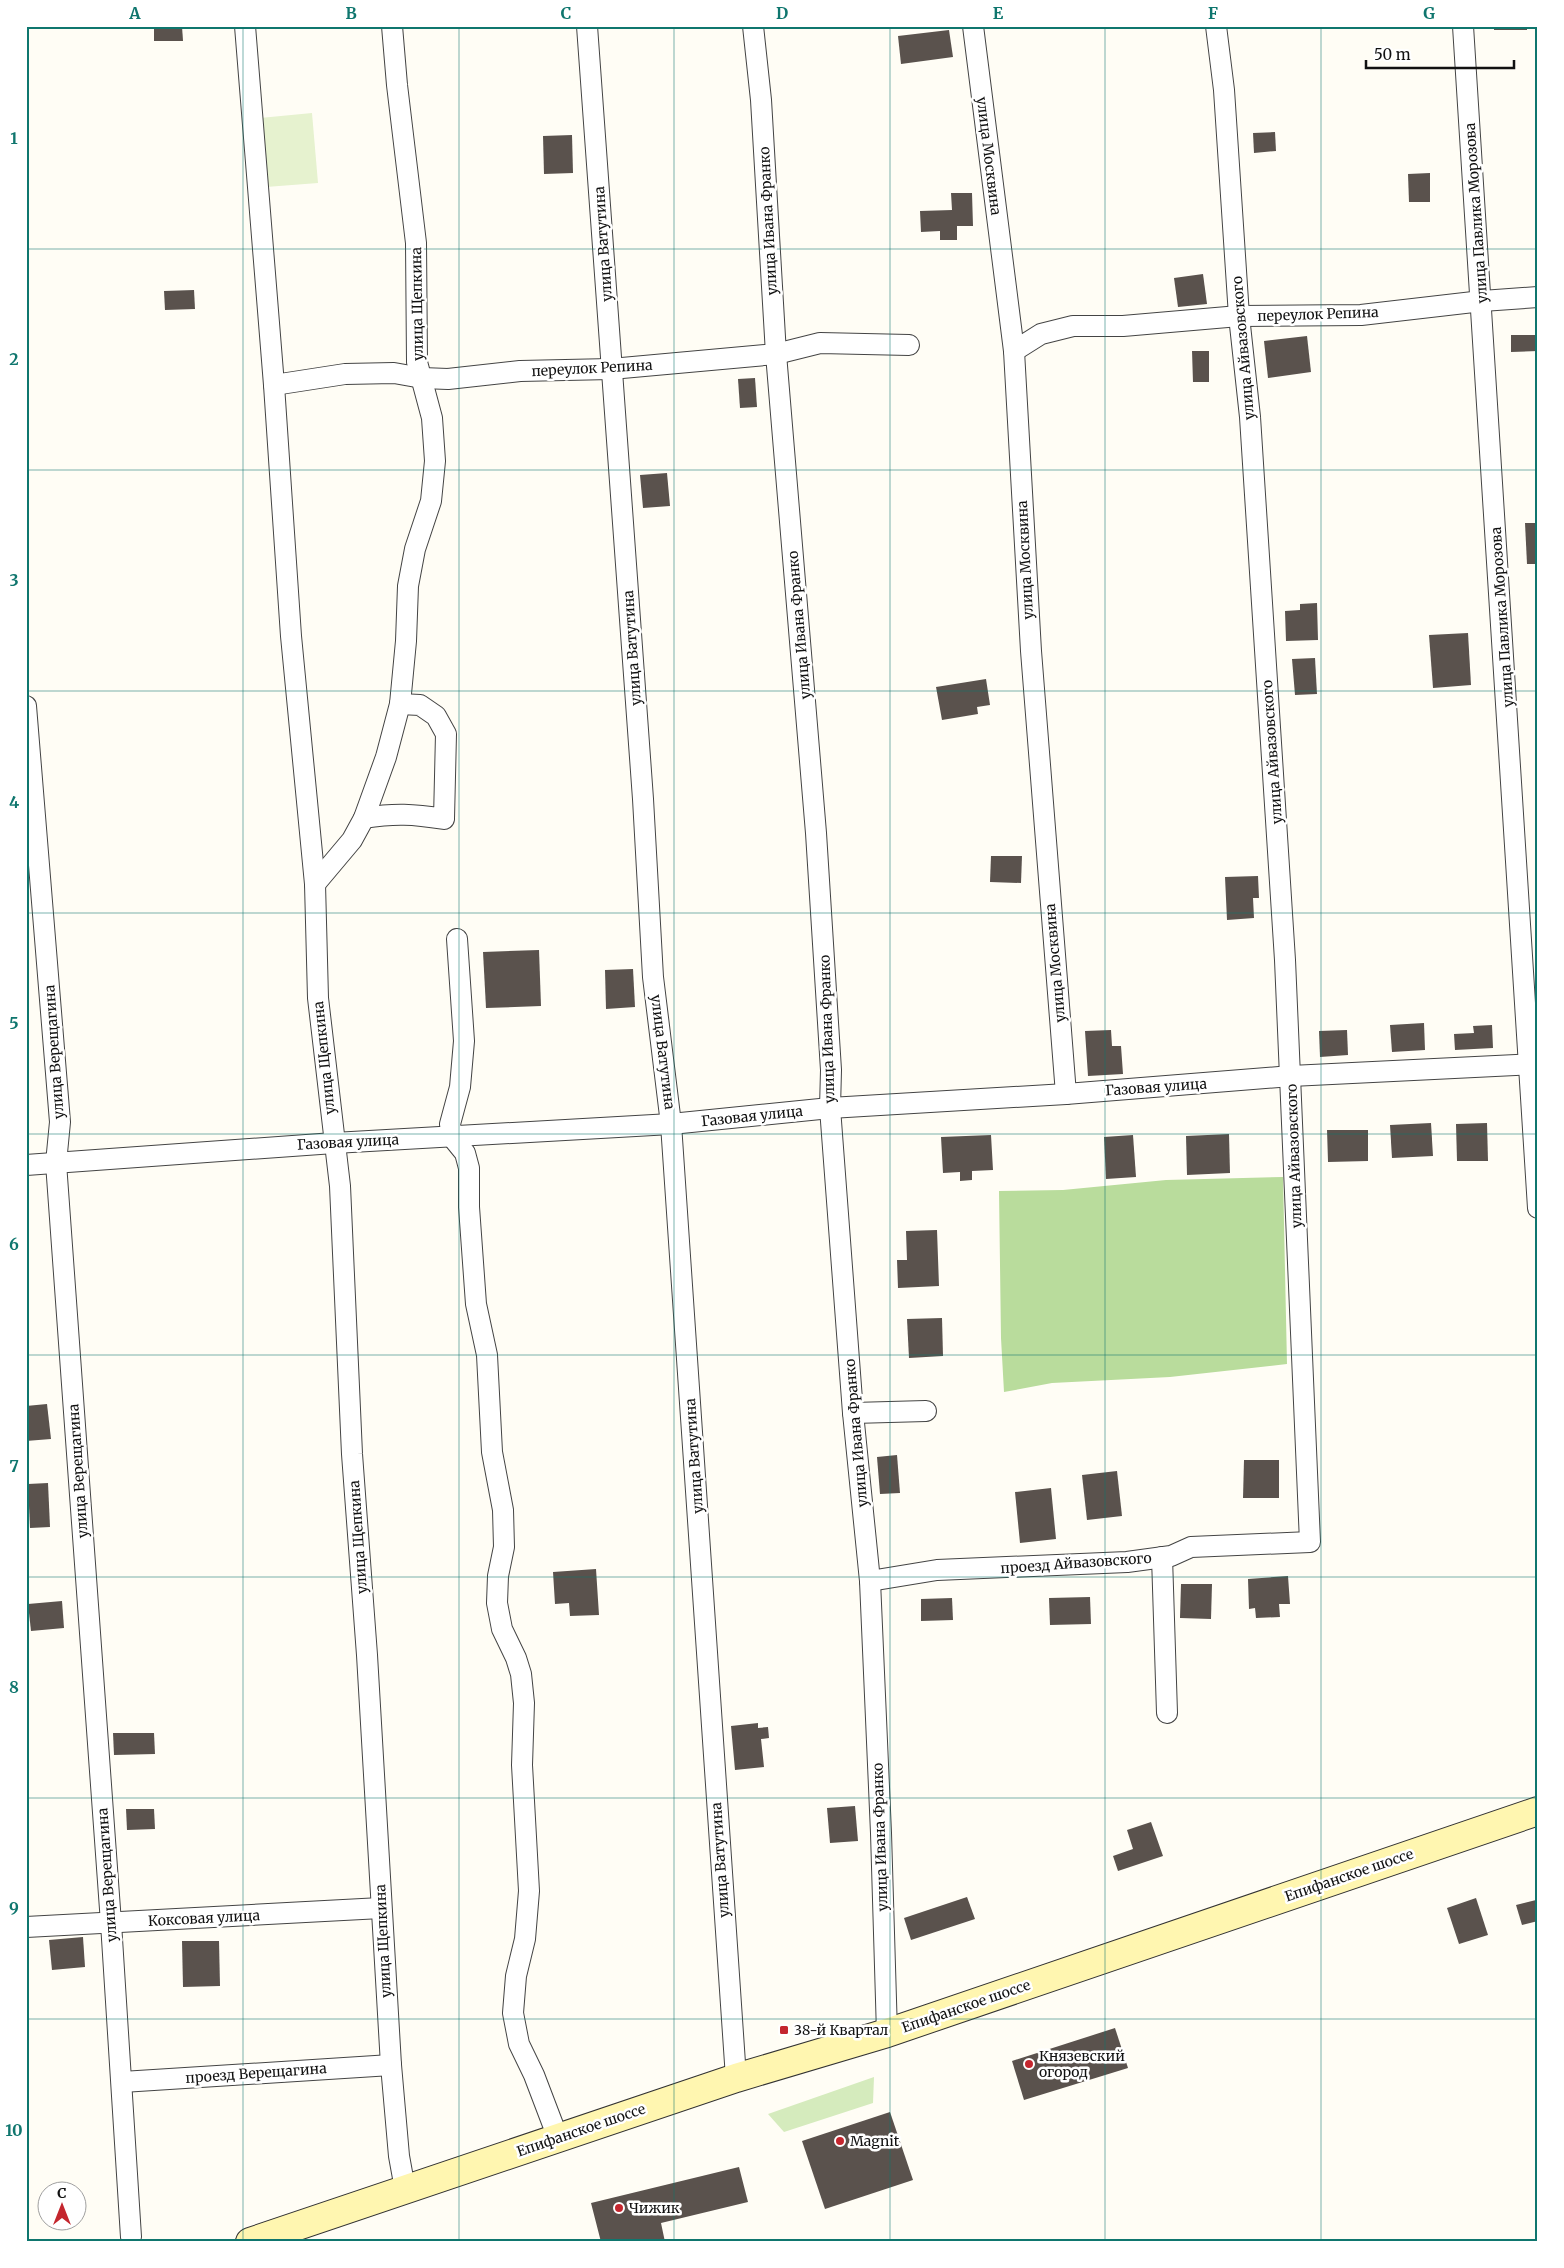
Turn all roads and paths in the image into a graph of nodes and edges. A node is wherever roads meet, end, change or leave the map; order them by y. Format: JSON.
{"nodes":[{"id":1,"x":245,"y":26,"type":"edge"},
{"id":2,"x":392,"y":26,"type":"edge"},
{"id":3,"x":587,"y":26,"type":"edge"},
{"id":4,"x":753,"y":26,"type":"edge"},
{"id":5,"x":973,"y":26,"type":"edge"},
{"id":6,"x":1216,"y":26,"type":"edge"},
{"id":7,"x":1463,"y":26,"type":"edge"},
{"id":8,"x":1538,"y":298,"type":"edge"},
{"id":9,"x":1482,"y":301,"type":"junction"},
{"id":10,"x":1238,"y":316,"type":"junction"},
{"id":11,"x":909,"y":345,"type":"dead end"},
{"id":12,"x":1014,"y":351,"type":"junction"},
{"id":13,"x":776,"y":354,"type":"junction"},
{"id":14,"x":611,"y":368,"type":"junction"},
{"id":15,"x":422,"y":378,"type":"junction"},
{"id":16,"x":274,"y":385,"type":"junction"},
{"id":17,"x":400,"y":704,"type":"junction"},
{"id":18,"x":26,"y":706,"type":"edge"},
{"id":19,"x":364,"y":818,"type":"junction"},
{"id":20,"x":315,"y":884,"type":"junction"},
{"id":21,"x":457,"y":939,"type":"dead end"},
{"id":22,"x":1534,"y":1065,"type":"edge"},
{"id":23,"x":1292,"y":1076,"type":"junction"},
{"id":24,"x":1066,"y":1094,"type":"junction"},
{"id":25,"x":830,"y":1108,"type":"junction"},
{"id":26,"x":672,"y":1124,"type":"junction"},
{"id":27,"x":452,"y":1137,"type":"junction"},
{"id":28,"x":334,"y":1142,"type":"junction"},
{"id":29,"x":56,"y":1163,"type":"junction"},
{"id":30,"x":26,"y":1165,"type":"edge"},
{"id":31,"x":1538,"y":1208,"type":"edge"},
{"id":32,"x":926,"y":1411,"type":"dead end"},
{"id":33,"x":853,"y":1413,"type":"junction"},
{"id":34,"x":1310,"y":1542,"type":"joint"},
{"id":35,"x":1162,"y":1557,"type":"junction"},
{"id":36,"x":870,"y":1580,"type":"junction"},
{"id":37,"x":1167,"y":1713,"type":"dead end"},
{"id":38,"x":1538,"y":1811,"type":"edge"},
{"id":39,"x":381,"y":1908,"type":"junction"},
{"id":40,"x":111,"y":1923,"type":"junction"},
{"id":41,"x":26,"y":1927,"type":"edge"},
{"id":42,"x":886,"y":2033,"type":"junction"},
{"id":43,"x":391,"y":2065,"type":"junction"},
{"id":44,"x":736,"y":2078,"type":"junction"},
{"id":45,"x":122,"y":2082,"type":"junction"},
{"id":46,"x":558,"y":2138,"type":"junction"},
{"id":47,"x":405,"y":2189,"type":"junction"},
{"id":48,"x":131,"y":2237,"type":"dead end"},
{"id":49,"x":250,"y":2242,"type":"edge"}],
"edges":[{"from":1,"to":16,"type":"street","name":"улица Щепкина"},
{"from":2,"to":15,"type":"street","name":"улица Щепкина"},
{"from":3,"to":14,"type":"street","name":"улица Ватутина"},
{"from":4,"to":13,"type":"street","name":"улица Ивана Франко"},
{"from":5,"to":12,"type":"street","name":"улица Москвина"},
{"from":6,"to":10,"type":"street","name":"улица Айвазовского"},
{"from":7,"to":9,"type":"street","name":"улица Павлика Морозова"},
{"from":8,"to":9,"type":"street","name":"переулок Репина"},
{"from":9,"to":10,"type":"street","name":"переулок Репина"},
{"from":9,"to":22,"type":"street","name":"улица Павлика Морозова"},
{"from":10,"to":12,"type":"street","name":"переулок Репина"},
{"from":10,"to":23,"type":"street","name":"улица Айвазовского"},
{"from":11,"to":13,"type":"street","name":"переулок Репина"},
{"from":12,"to":24,"type":"street","name":"улица Москвина"},
{"from":13,"to":14,"type":"street","name":"переулок Репина"},
{"from":13,"to":25,"type":"street","name":"улица Ивана Франко"},
{"from":14,"to":15,"type":"street","name":"переулок Репина"},
{"from":14,"to":26,"type":"street","name":"улица Ватутина"},
{"from":15,"to":16,"type":"street","name":"переулок Репина"},
{"from":15,"to":17,"type":"street","name":"улица Щепкина"},
{"from":16,"to":20,"type":"street","name":"улица Щепкина"},
{"from":17,"to":19,"type":"street","name":"улица Щепкина"},
{"from":17,"to":19,"type":"street"},
{"from":18,"to":29,"type":"street","name":"улица Верещагина"},
{"from":19,"to":20,"type":"street","name":"улица Щепкина"},
{"from":20,"to":28,"type":"street","name":"улица Щепкина"},
{"from":21,"to":27,"type":"street"},
{"from":22,"to":23,"type":"street","name":"Газовая улица"},
{"from":22,"to":31,"type":"street","name":"улица Павлика Морозова"},
{"from":23,"to":24,"type":"street","name":"Газовая улица"},
{"from":23,"to":34,"type":"street","name":"улица Айвазовского"},
{"from":24,"to":25,"type":"street","name":"Газовая улица"},
{"from":25,"to":26,"type":"street","name":"Газовая улица"},
{"from":25,"to":33,"type":"street","name":"улица Ивана Франко"},
{"from":26,"to":27,"type":"street","name":"Газовая улица"},
{"from":26,"to":44,"type":"street","name":"улица Ватутина"},
{"from":27,"to":28,"type":"street","name":"Газовая улица"},
{"from":27,"to":46,"type":"street"},
{"from":28,"to":29,"type":"street","name":"Газовая улица"},
{"from":28,"to":39,"type":"street","name":"улица Щепкина"},
{"from":29,"to":30,"type":"street","name":"Газовая улица"},
{"from":29,"to":40,"type":"street","name":"улица Верещагина"},
{"from":32,"to":33,"type":"street"},
{"from":33,"to":36,"type":"street","name":"улица Ивана Франко"},
{"from":34,"to":35,"type":"street","name":"проезд Айвазовского"},
{"from":35,"to":36,"type":"street","name":"проезд Айвазовского"},
{"from":35,"to":37,"type":"street"},
{"from":36,"to":42,"type":"street","name":"улица Ивана Франко"},
{"from":38,"to":42,"type":"main road","name":"Епифанское шоссе"},
{"from":39,"to":40,"type":"street","name":"Коксовая улица"},
{"from":39,"to":43,"type":"street","name":"улица Щепкина"},
{"from":40,"to":41,"type":"street","name":"Коксовая улица"},
{"from":40,"to":45,"type":"street","name":"улица Верещагина"},
{"from":42,"to":44,"type":"main road","name":"Епифанское шоссе"},
{"from":43,"to":45,"type":"street","name":"проезд Верещагина"},
{"from":43,"to":47,"type":"street","name":"улица Щепкина"},
{"from":44,"to":46,"type":"main road","name":"Епифанское шоссе"},
{"from":45,"to":48,"type":"street","name":"улица Верещагина"},
{"from":46,"to":47,"type":"main road","name":"Епифанское шоссе"},
{"from":47,"to":49,"type":"main road","name":"Епифанское шоссе"}]}
